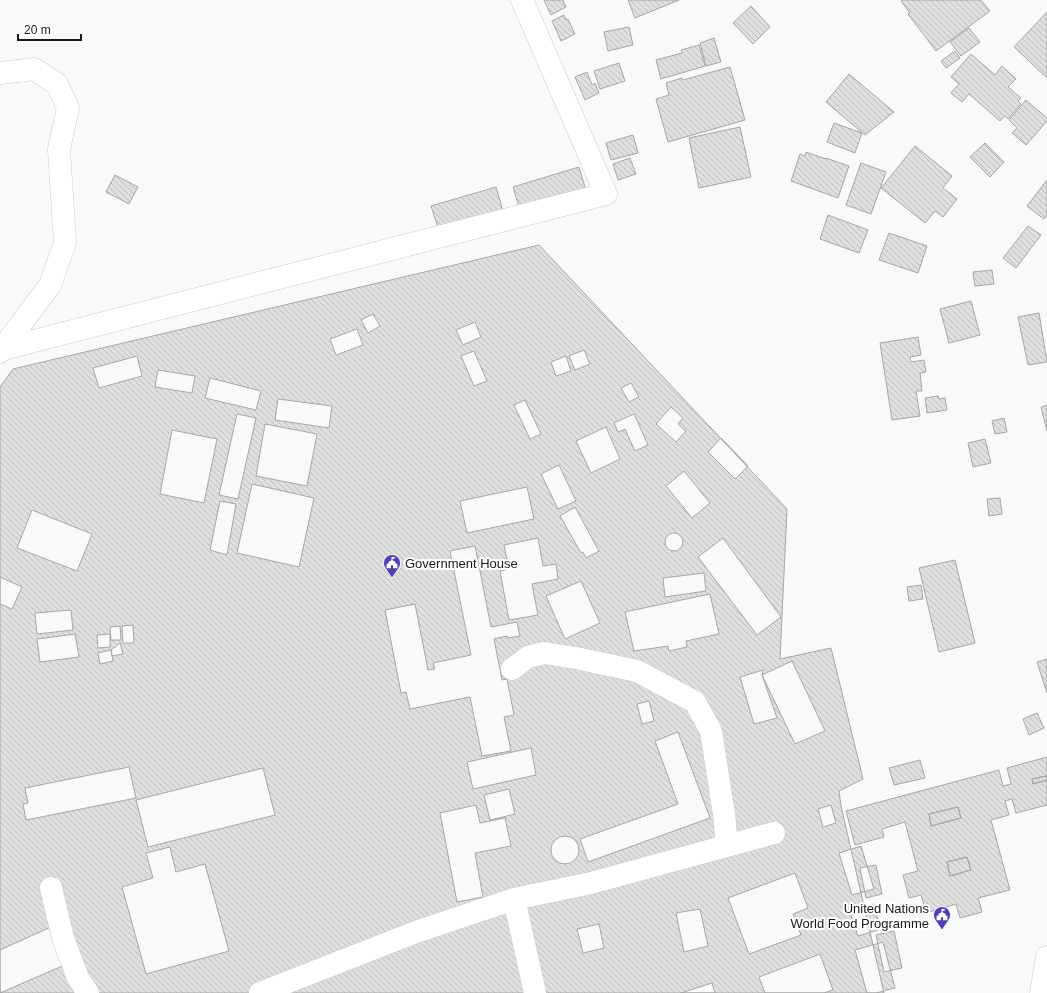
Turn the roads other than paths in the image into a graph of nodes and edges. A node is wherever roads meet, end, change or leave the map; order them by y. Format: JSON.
{"nodes":[{"id":1,"x":522,"y":0,"type":"edge"},
{"id":2,"x":0,"y":72,"type":"edge"},
{"id":3,"x":1,"y":351,"type":"edge"},
{"id":4,"x":512,"y":669,"type":"dead end"},
{"id":5,"x":774,"y":833,"type":"dead end"},
{"id":6,"x":727,"y":846,"type":"junction"},
{"id":7,"x":51,"y":888,"type":"dead end"},
{"id":8,"x":514,"y":899,"type":"junction"},
{"id":9,"x":1047,"y":957,"type":"edge"},
{"id":10,"x":267,"y":991,"type":"edge"},
{"id":11,"x":88,"y":993,"type":"edge"},
{"id":12,"x":535,"y":993,"type":"edge"},
{"id":13,"x":1041,"y":993,"type":"edge"}],
"edges":[{"from":1,"to":3,"type":"street"},
{"from":2,"to":3,"type":"street"},
{"from":4,"to":6,"type":"street"},
{"from":5,"to":6,"type":"street"},
{"from":6,"to":8,"type":"street"},
{"from":7,"to":11,"type":"street"},
{"from":8,"to":10,"type":"street"},
{"from":8,"to":12,"type":"street"},
{"from":9,"to":13,"type":"street"}]}
